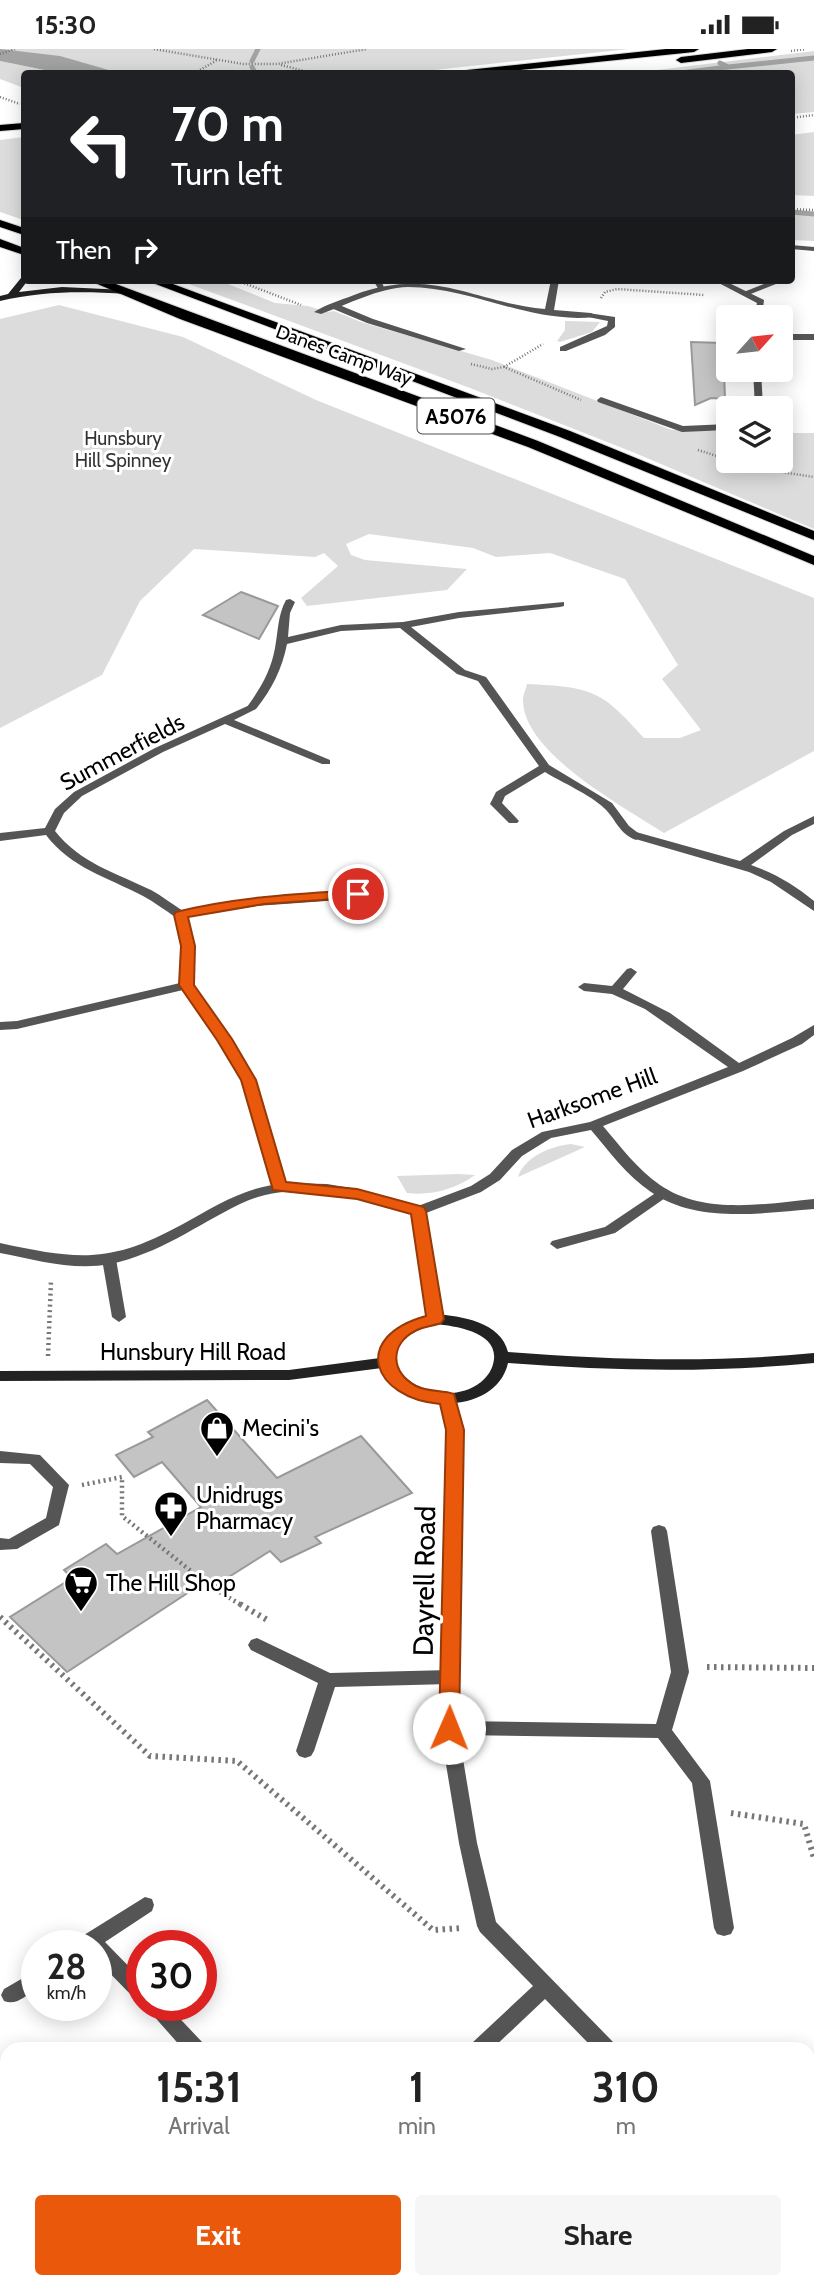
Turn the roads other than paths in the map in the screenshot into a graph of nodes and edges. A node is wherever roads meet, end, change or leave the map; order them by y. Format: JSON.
{"nodes":[{"id":1,"x":694,"y":49,"type":"edge"},
{"id":2,"x":772,"y":49,"type":"edge"},
{"id":3,"x":495,"y":70,"type":"edge"},
{"id":4,"x":582,"y":70,"type":"edge"},
{"id":5,"x":0,"y":118,"type":"edge"},
{"id":6,"x":20,"y":122,"type":"edge"},
{"id":7,"x":0,"y":129,"type":"edge"},
{"id":8,"x":0,"y":223,"type":"edge"},
{"id":9,"x":21,"y":231,"type":"edge"},
{"id":10,"x":0,"y":243,"type":"edge"},
{"id":11,"x":795,"y":247,"type":"edge"},
{"id":12,"x":814,"y":249,"type":"edge"},
{"id":13,"x":21,"y":252,"type":"edge"},
{"id":14,"x":21,"y":284,"type":"edge"},
{"id":15,"x":105,"y":284,"type":"edge"},
{"id":16,"x":162,"y":284,"type":"edge"},
{"id":17,"x":380,"y":284,"type":"edge"},
{"id":18,"x":554,"y":284,"type":"edge"},
{"id":19,"x":726,"y":284,"type":"edge"},
{"id":20,"x":773,"y":284,"type":"edge"},
{"id":21,"x":126,"y":292,"type":"junction"},
{"id":22,"x":749,"y":295,"type":"junction"},
{"id":23,"x":11,"y":296,"type":"junction"},
{"id":24,"x":0,"y":299,"type":"edge"},
{"id":25,"x":760,"y":305,"type":"edge"},
{"id":26,"x":334,"y":306,"type":"junction"},
{"id":27,"x":318,"y":312,"type":"road end"},
{"id":28,"x":549,"y":312,"type":"junction"},
{"id":29,"x":793,"y":337,"type":"edge"},
{"id":30,"x":814,"y":337,"type":"edge"},
{"id":31,"x":462,"y":349,"type":"dead end"},
{"id":32,"x":564,"y":349,"type":"dead end"},
{"id":33,"x":601,"y":400,"type":"dead end"},
{"id":34,"x":716,"y":428,"type":"edge"},
{"id":35,"x":814,"y":536,"type":"edge"},
{"id":36,"x":814,"y":561,"type":"edge"},
{"id":37,"x":290,"y":602,"type":"dead end"},
{"id":38,"x":560,"y":604,"type":"dead end"},
{"id":39,"x":403,"y":625,"type":"junction"},
{"id":40,"x":281,"y":642,"type":"junction"},
{"id":41,"x":225,"y":720,"type":"junction"},
{"id":42,"x":326,"y":762,"type":"dead end"},
{"id":43,"x":545,"y":767,"type":"junction"},
{"id":44,"x":814,"y":820,"type":"edge"},
{"id":45,"x":513,"y":821,"type":"dead end"},
{"id":46,"x":49,"y":831,"type":"junction"},
{"id":47,"x":0,"y":837,"type":"edge"},
{"id":48,"x":741,"y":866,"type":"junction"},
{"id":49,"x":382,"y":893,"type":"dead end"},
{"id":50,"x":814,"y":907,"type":"edge"},
{"id":51,"x":181,"y":915,"type":"junction"},
{"id":52,"x":631,"y":972,"type":"dead end"},
{"id":53,"x":186,"y":985,"type":"junction"},
{"id":54,"x":584,"y":987,"type":"dead end"},
{"id":55,"x":615,"y":990,"type":"junction"},
{"id":56,"x":0,"y":1026,"type":"edge"},
{"id":57,"x":814,"y":1029,"type":"edge"},
{"id":58,"x":738,"y":1068,"type":"junction"},
{"id":59,"x":594,"y":1125,"type":"junction"},
{"id":60,"x":279,"y":1187,"type":"junction"},
{"id":61,"x":663,"y":1193,"type":"junction"},
{"id":62,"x":814,"y":1204,"type":"edge"},
{"id":63,"x":418,"y":1211,"type":"junction"},
{"id":64,"x":557,"y":1244,"type":"dead end"},
{"id":65,"x":0,"y":1248,"type":"edge"},
{"id":66,"x":109,"y":1259,"type":"junction"},
{"id":67,"x":118,"y":1317,"type":"dead end"},
{"id":68,"x":435,"y":1319,"type":"junction"},
{"id":69,"x":502,"y":1357,"type":"junction"},
{"id":70,"x":814,"y":1358,"type":"edge"},
{"id":71,"x":386,"y":1363,"type":"junction"},
{"id":72,"x":0,"y":1376,"type":"edge"},
{"id":73,"x":448,"y":1398,"type":"junction"},
{"id":74,"x":0,"y":1457,"type":"edge"},
{"id":75,"x":659,"y":1531,"type":"dead end"},
{"id":76,"x":0,"y":1544,"type":"edge"},
{"id":77,"x":257,"y":1645,"type":"dead end"},
{"id":78,"x":450,"y":1677,"type":"junction"},
{"id":79,"x":328,"y":1680,"type":"junction"},
{"id":80,"x":449,"y":1728,"type":"junction"},
{"id":81,"x":663,"y":1731,"type":"junction"},
{"id":82,"x":305,"y":1751,"type":"dead end"},
{"id":83,"x":145,"y":1905,"type":"dead end"},
{"id":84,"x":724,"y":1928,"type":"dead end"},
{"id":85,"x":112,"y":1930,"type":"edge"},
{"id":86,"x":112,"y":1964,"type":"edge"},
{"id":87,"x":126,"y":1978,"type":"edge"},
{"id":88,"x":546,"y":1986,"type":"junction"},
{"id":89,"x":21,"y":1989,"type":"edge"},
{"id":90,"x":11,"y":1996,"type":"dead end"},
{"id":91,"x":169,"y":2021,"type":"edge"},
{"id":92,"x":189,"y":2042,"type":"edge"},
{"id":93,"x":486,"y":2042,"type":"edge"},
{"id":94,"x":600,"y":2042,"type":"edge"}],
"edges":[{"from":1,"to":3,"type":"highway"},
{"from":2,"to":4,"type":"highway"},
{"from":5,"to":6,"type":"highway"},
{"from":6,"to":7,"type":"highway"},
{"from":8,"to":9,"type":"highway"},
{"from":10,"to":13,"type":"highway"},
{"from":11,"to":12,"type":"street"},
{"from":14,"to":23,"type":"street"},
{"from":15,"to":21,"type":"highway","name":"Danes Camp Way","number":"A5076"},
{"from":16,"to":35,"type":"highway","name":"Danes Camp Way","number":"A5076"},
{"from":17,"to":26,"type":"street"},
{"from":17,"to":28,"type":"street"},
{"from":18,"to":28,"type":"street"},
{"from":19,"to":22,"type":"street"},
{"from":20,"to":22,"type":"street"},
{"from":21,"to":23,"type":"street"},
{"from":21,"to":36,"type":"highway","name":"Danes Camp Way","number":"A5076"},
{"from":22,"to":25,"type":"street"},
{"from":23,"to":24,"type":"street"},
{"from":26,"to":27,"type":"street"},
{"from":26,"to":31,"type":"street"},
{"from":28,"to":32,"type":"street"},
{"from":29,"to":30,"type":"street"},
{"from":33,"to":34,"type":"street"},
{"from":37,"to":40,"type":"street"},
{"from":38,"to":39,"type":"street"},
{"from":39,"to":40,"type":"street"},
{"from":39,"to":43,"type":"street"},
{"from":40,"to":41,"type":"street","name":"Summerfields"},
{"from":41,"to":42,"type":"street"},
{"from":41,"to":46,"type":"street","name":"Summerfields"},
{"from":43,"to":45,"type":"street"},
{"from":43,"to":48,"type":"street"},
{"from":44,"to":48,"type":"street"},
{"from":46,"to":47,"type":"street"},
{"from":46,"to":51,"type":"street"},
{"from":48,"to":50,"type":"street"},
{"from":49,"to":51,"type":"street"},
{"from":51,"to":53,"type":"street"},
{"from":52,"to":55,"type":"street"},
{"from":53,"to":56,"type":"street"},
{"from":53,"to":60,"type":"street"},
{"from":54,"to":55,"type":"street"},
{"from":55,"to":58,"type":"street"},
{"from":57,"to":58,"type":"street","name":"Harksome Hill"},
{"from":58,"to":59,"type":"street","name":"Harksome Hill"},
{"from":59,"to":61,"type":"street"},
{"from":59,"to":63,"type":"street","name":"Harksome Hill"},
{"from":60,"to":63,"type":"street"},
{"from":60,"to":66,"type":"street"},
{"from":61,"to":62,"type":"street"},
{"from":61,"to":64,"type":"street"},
{"from":63,"to":68,"type":"street"},
{"from":65,"to":66,"type":"street"},
{"from":66,"to":67,"type":"street"},
{"from":68,"to":69,"type":"street"},
{"from":68,"to":71,"type":"street"},
{"from":69,"to":70,"type":"street"},
{"from":69,"to":73,"type":"street"},
{"from":71,"to":72,"type":"street","name":"Hunsbury Hill Road"},
{"from":71,"to":73,"type":"street"},
{"from":73,"to":78,"type":"street","name":"Dayrell Road"},
{"from":74,"to":76,"type":"street"},
{"from":75,"to":81,"type":"street"},
{"from":77,"to":79,"type":"street"},
{"from":78,"to":79,"type":"street"},
{"from":78,"to":80,"type":"street","name":"Dayrell Road"},
{"from":79,"to":82,"type":"street"},
{"from":80,"to":81,"type":"street"},
{"from":80,"to":88,"type":"street","name":"Dayrell Road"},
{"from":81,"to":84,"type":"street"},
{"from":83,"to":85,"type":"street"},
{"from":86,"to":87,"type":"street"},
{"from":88,"to":93,"type":"street"},
{"from":88,"to":94,"type":"street"},
{"from":89,"to":90,"type":"street"},
{"from":91,"to":92,"type":"street"}]}
